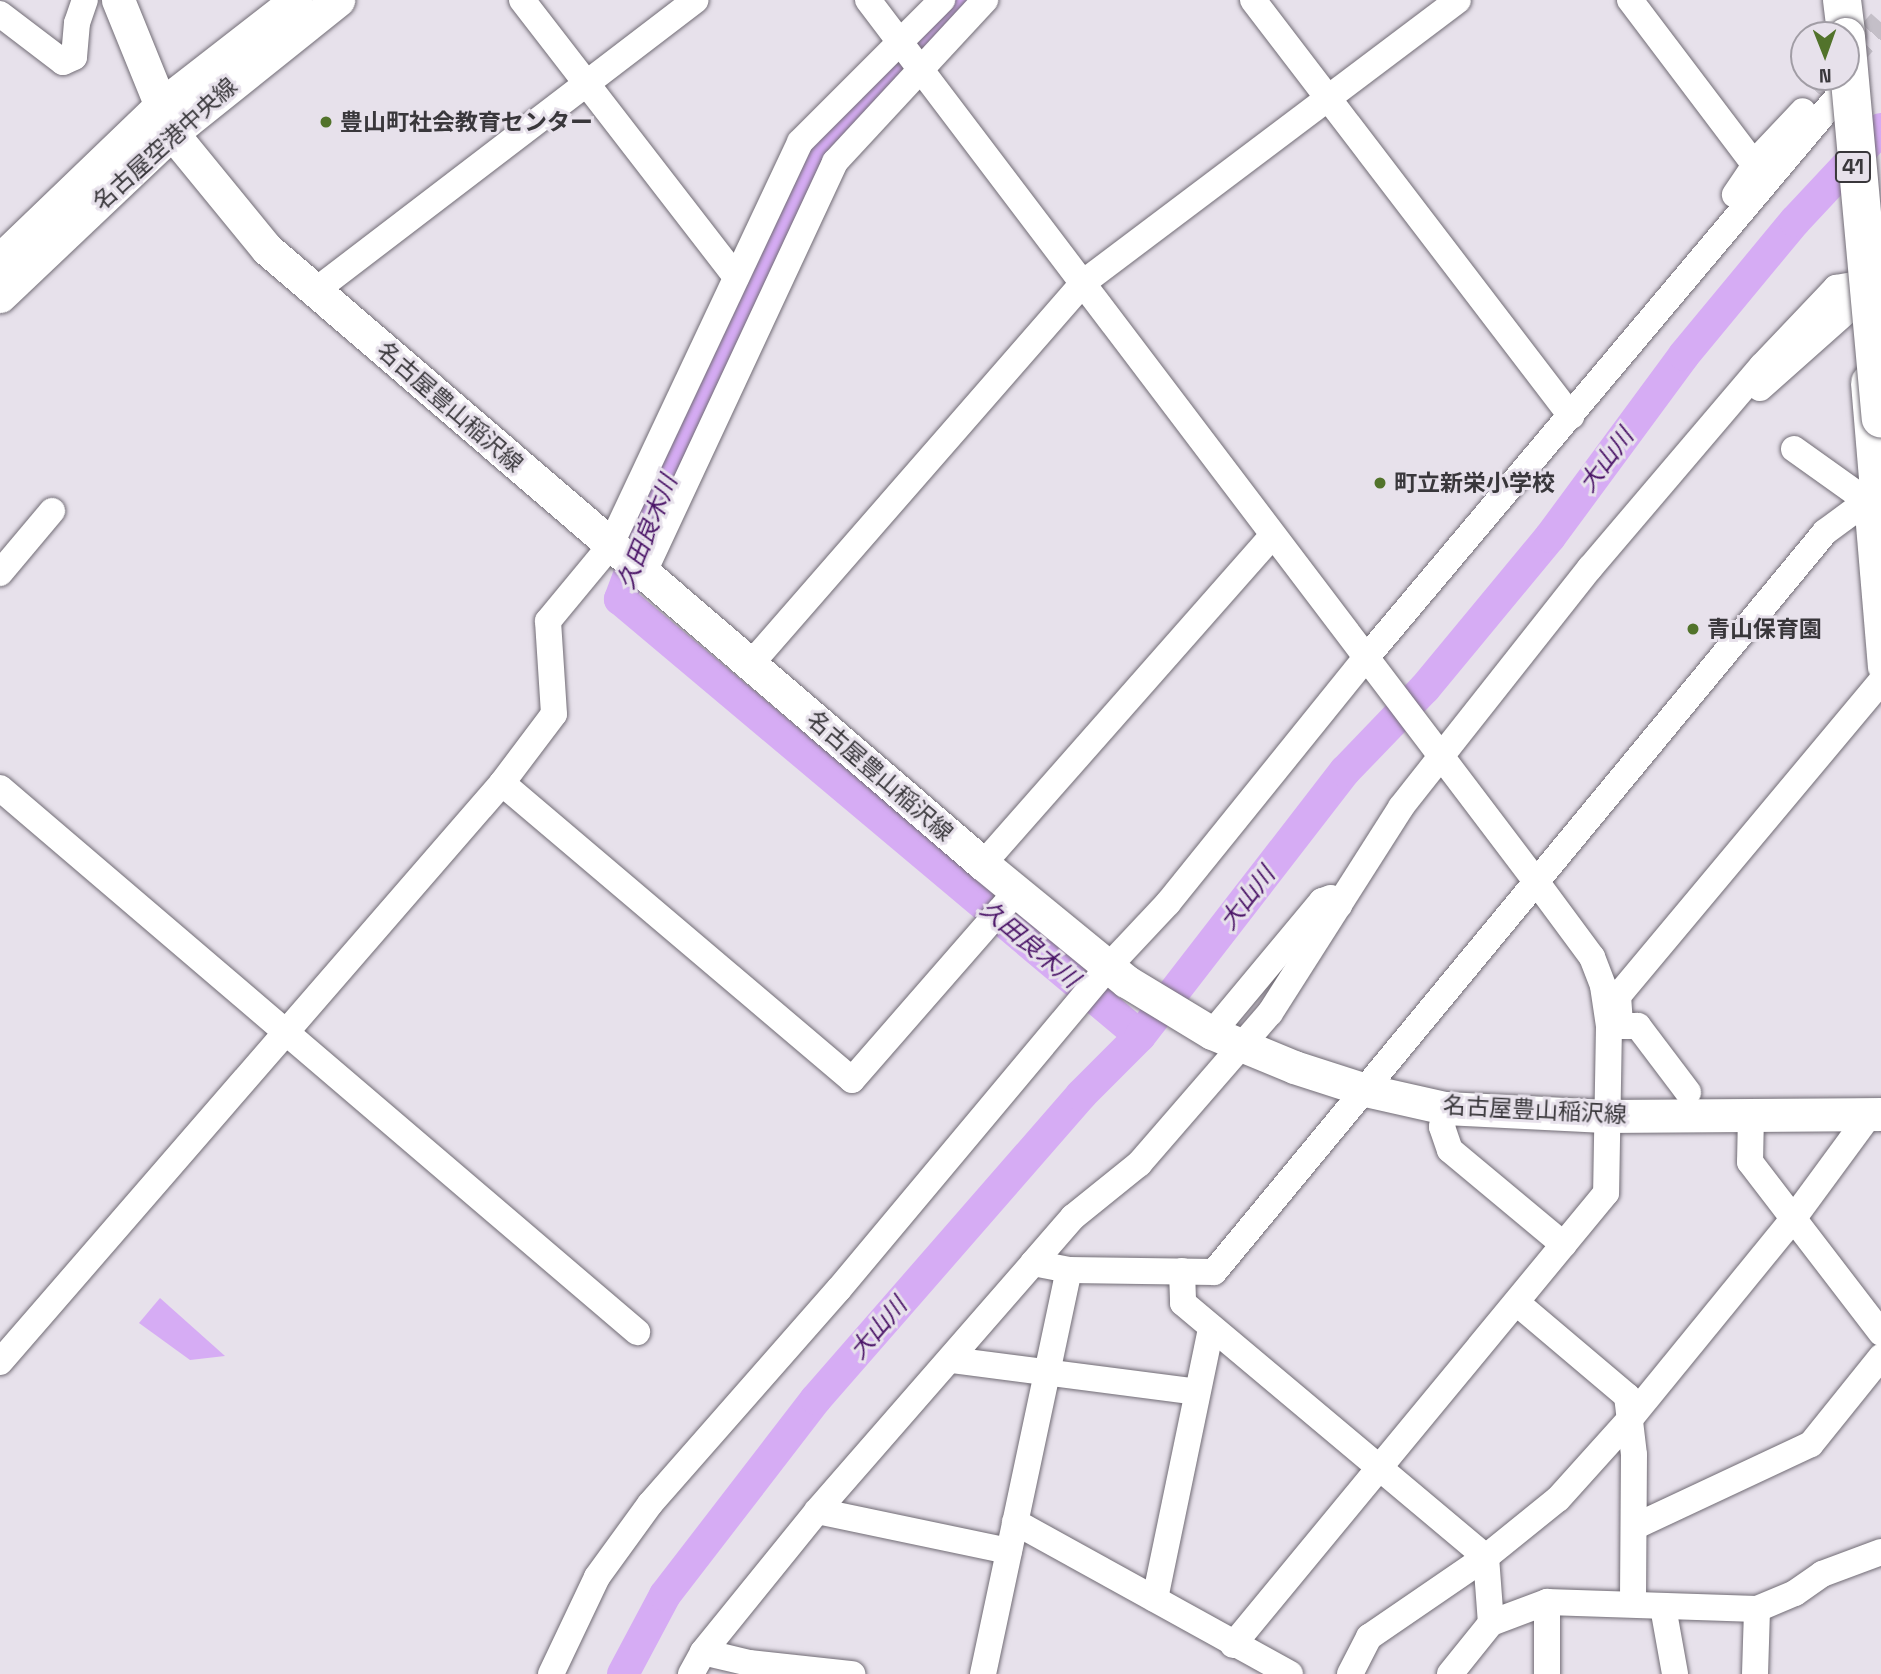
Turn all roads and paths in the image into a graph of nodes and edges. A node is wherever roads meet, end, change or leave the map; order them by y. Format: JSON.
{"nodes":[{"id":1,"x":85,"y":0,"type":"edge"},
{"id":2,"x":118,"y":0,"type":"edge"},
{"id":3,"x":296,"y":0,"type":"edge"},
{"id":4,"x":338,"y":0,"type":"edge"},
{"id":5,"x":522,"y":0,"type":"edge"},
{"id":6,"x":695,"y":0,"type":"edge"},
{"id":7,"x":868,"y":0,"type":"edge"},
{"id":8,"x":942,"y":0,"type":"edge"},
{"id":9,"x":985,"y":0,"type":"edge"},
{"id":10,"x":1253,"y":0,"type":"edge"},
{"id":11,"x":1458,"y":0,"type":"edge"},
{"id":12,"x":1630,"y":0,"type":"edge"},
{"id":13,"x":1840,"y":0,"type":"edge"},
{"id":14,"x":0,"y":14,"type":"edge"},
{"id":15,"x":1842,"y":21,"type":"edge"},
{"id":16,"x":899,"y":42,"type":"junction"},
{"id":17,"x":920,"y":70,"type":"junction"},
{"id":18,"x":585,"y":84,"type":"junction"},
{"id":19,"x":1838,"y":91,"type":"tunnel mouth"},
{"id":20,"x":1838,"y":91,"type":"tunnel mouth"},
{"id":21,"x":1839,"y":91,"type":"edge"},
{"id":22,"x":1849,"y":91,"type":"edge"},
{"id":23,"x":1329,"y":99,"type":"junction"},
{"id":24,"x":166,"y":120,"type":"junction"},
{"id":25,"x":1754,"y":163,"type":"junction"},
{"id":26,"x":1709,"y":246,"type":"junction"},
{"id":27,"x":0,"y":260,"type":"edge"},
{"id":28,"x":736,"y":277,"type":"junction"},
{"id":29,"x":1084,"y":282,"type":"junction"},
{"id":30,"x":316,"y":291,"type":"junction"},
{"id":31,"x":1856,"y":295,"type":"junction"},
{"id":32,"x":0,"y":296,"type":"edge"},
{"id":33,"x":1571,"y":416,"type":"junction"},
{"id":34,"x":1881,"y":418,"type":"edge"},
{"id":35,"x":1794,"y":449,"type":"dead end"},
{"id":36,"x":1874,"y":508,"type":"edge"},
{"id":37,"x":52,"y":511,"type":"dead end"},
{"id":38,"x":1272,"y":536,"type":"junction"},
{"id":39,"x":610,"y":546,"type":"junction"},
{"id":40,"x":0,"y":573,"type":"edge"},
{"id":41,"x":643,"y":574,"type":"junction"},
{"id":42,"x":1366,"y":659,"type":"junction"},
{"id":43,"x":750,"y":665,"type":"junction"},
{"id":44,"x":1881,"y":667,"type":"edge"},
{"id":45,"x":1881,"y":681,"type":"edge"},
{"id":46,"x":1440,"y":755,"type":"junction"},
{"id":47,"x":502,"y":783,"type":"junction"},
{"id":48,"x":0,"y":788,"type":"edge"},
{"id":49,"x":983,"y":864,"type":"junction"},
{"id":50,"x":1535,"y":880,"type":"junction"},
{"id":51,"x":1005,"y":904,"type":"junction"},
{"id":52,"x":1339,"y":905,"type":"junction"},
{"id":53,"x":1101,"y":984,"type":"junction"},
{"id":54,"x":1615,"y":1026,"type":"junction"},
{"id":55,"x":285,"y":1032,"type":"junction"},
{"id":56,"x":1209,"y":1032,"type":"junction"},
{"id":57,"x":1242,"y":1046,"type":"junction"},
{"id":58,"x":1365,"y":1090,"type":"junction"},
{"id":59,"x":1688,"y":1092,"type":"dead end"},
{"id":60,"x":1445,"y":1108,"type":"junction"},
{"id":61,"x":1876,"y":1114,"type":"edge"},
{"id":62,"x":1751,"y":1115,"type":"junction"},
{"id":63,"x":1605,"y":1116,"type":"junction"},
{"id":64,"x":1793,"y":1219,"type":"junction"},
{"id":65,"x":1564,"y":1245,"type":"junction"},
{"id":66,"x":1033,"y":1263,"type":"junction"},
{"id":67,"x":1069,"y":1270,"type":"junction"},
{"id":68,"x":1182,"y":1271,"type":"junction"},
{"id":69,"x":1517,"y":1303,"type":"junction"},
{"id":70,"x":1210,"y":1328,"type":"junction"},
{"id":71,"x":637,"y":1332,"type":"dead end"},
{"id":72,"x":1881,"y":1333,"type":"edge"},
{"id":73,"x":1881,"y":1357,"type":"edge"},
{"id":74,"x":952,"y":1360,"type":"junction"},
{"id":75,"x":0,"y":1362,"type":"edge"},
{"id":76,"x":1047,"y":1373,"type":"junction"},
{"id":77,"x":1197,"y":1392,"type":"junction"},
{"id":78,"x":1630,"y":1419,"type":"junction"},
{"id":79,"x":1381,"y":1466,"type":"junction"},
{"id":80,"x":817,"y":1511,"type":"junction"},
{"id":81,"x":1015,"y":1521,"type":"junction"},
{"id":82,"x":1634,"y":1527,"type":"junction"},
{"id":83,"x":1009,"y":1551,"type":"junction"},
{"id":84,"x":1881,"y":1552,"type":"edge"},
{"id":85,"x":1486,"y":1557,"type":"junction"},
{"id":86,"x":1155,"y":1600,"type":"junction"},
{"id":87,"x":1547,"y":1602,"type":"junction"},
{"id":88,"x":1633,"y":1602,"type":"junction"},
{"id":89,"x":1663,"y":1607,"type":"junction"},
{"id":90,"x":1757,"y":1609,"type":"junction"},
{"id":91,"x":1490,"y":1622,"type":"junction"},
{"id":92,"x":1233,"y":1645,"type":"junction"},
{"id":93,"x":697,"y":1663,"type":"edge"},
{"id":94,"x":795,"y":1671,"type":"edge"},
{"id":95,"x":551,"y":1674,"type":"edge"},
{"id":96,"x":852,"y":1674,"type":"edge"},
{"id":97,"x":983,"y":1674,"type":"edge"},
{"id":98,"x":1290,"y":1674,"type":"edge"},
{"id":99,"x":1350,"y":1674,"type":"edge"},
{"id":100,"x":1450,"y":1674,"type":"edge"},
{"id":101,"x":1547,"y":1674,"type":"edge"},
{"id":102,"x":1675,"y":1674,"type":"edge"},
{"id":103,"x":1755,"y":1674,"type":"edge"}],
"edges":[{"from":1,"to":14,"type":"street"},
{"from":2,"to":24,"type":"main road","name":"名古屋豊山稲沢線"},
{"from":3,"to":24,"type":"main road","name":"名古屋空港中央線"},
{"from":4,"to":24,"type":"main road","name":"名古屋空港中央線"},
{"from":5,"to":18,"type":"street"},
{"from":6,"to":18,"type":"street"},
{"from":7,"to":16,"type":"street"},
{"from":8,"to":16,"type":"street"},
{"from":9,"to":17,"type":"street"},
{"from":10,"to":23,"type":"street"},
{"from":11,"to":23,"type":"street"},
{"from":12,"to":25,"type":"street"},
{"from":13,"to":15,"type":"highway"},
{"from":16,"to":17,"type":"street"},
{"from":16,"to":28,"type":"street"},
{"from":17,"to":29,"type":"street"},
{"from":17,"to":41,"type":"street"},
{"from":18,"to":28,"type":"street"},
{"from":18,"to":30,"type":"street"},
{"from":19,"to":25,"type":"street"},
{"from":20,"to":26,"type":"street"},
{"from":21,"to":31,"type":"highway","number":"41","bridge":true},
{"from":22,"to":34,"type":"highway","bridge":true},
{"from":23,"to":29,"type":"street"},
{"from":23,"to":33,"type":"street"},
{"from":24,"to":27,"type":"main road","name":"名古屋空港中央線"},
{"from":24,"to":30,"type":"main road","name":"名古屋豊山稲沢線"},
{"from":24,"to":32,"type":"main road","name":"名古屋空港中央線"},
{"from":25,"to":26,"type":"street"},
{"from":26,"to":33,"type":"street"},
{"from":28,"to":39,"type":"street"},
{"from":29,"to":38,"type":"street"},
{"from":29,"to":43,"type":"street"},
{"from":30,"to":39,"type":"main road","name":"名古屋豊山稲沢線"},
{"from":31,"to":36,"type":"highway","number":"41"},
{"from":31,"to":46,"type":"street"},
{"from":33,"to":42,"type":"street"},
{"from":35,"to":36,"type":"street"},
{"from":36,"to":44,"type":"street"},
{"from":36,"to":50,"type":"street"},
{"from":37,"to":40,"type":"street"},
{"from":38,"to":42,"type":"street"},
{"from":38,"to":49,"type":"street"},
{"from":39,"to":41,"type":"main road","name":"名古屋豊山稲沢線"},
{"from":39,"to":47,"type":"street"},
{"from":41,"to":43,"type":"main road","name":"名古屋豊山稲沢線"},
{"from":42,"to":46,"type":"street"},
{"from":42,"to":53,"type":"street"},
{"from":43,"to":49,"type":"main road","name":"名古屋豊山稲沢線"},
{"from":45,"to":54,"type":"street"},
{"from":46,"to":50,"type":"street"},
{"from":46,"to":52,"type":"street"},
{"from":47,"to":51,"type":"street"},
{"from":47,"to":55,"type":"street"},
{"from":48,"to":55,"type":"street"},
{"from":49,"to":51,"type":"main road","name":"名古屋豊山稲沢線"},
{"from":50,"to":54,"type":"street"},
{"from":50,"to":58,"type":"street"},
{"from":51,"to":53,"type":"main road","name":"名古屋豊山稲沢線"},
{"from":52,"to":56,"type":"street"},
{"from":52,"to":57,"type":"street"},
{"from":53,"to":56,"type":"main road","name":"名古屋豊山稲沢線"},
{"from":53,"to":95,"type":"street"},
{"from":54,"to":59,"type":"street"},
{"from":54,"to":63,"type":"street"},
{"from":55,"to":71,"type":"street"},
{"from":55,"to":75,"type":"street"},
{"from":56,"to":57,"type":"main road","name":"名古屋豊山稲沢線"},
{"from":57,"to":58,"type":"main road","name":"名古屋豊山稲沢線"},
{"from":57,"to":66,"type":"street"},
{"from":58,"to":60,"type":"main road","name":"名古屋豊山稲沢線"},
{"from":58,"to":68,"type":"street"},
{"from":60,"to":63,"type":"main road","name":"名古屋豊山稲沢線"},
{"from":60,"to":65,"type":"street"},
{"from":61,"to":62,"type":"main road","name":"名古屋豊山稲沢線"},
{"from":61,"to":64,"type":"street"},
{"from":62,"to":63,"type":"main road","name":"名古屋豊山稲沢線"},
{"from":62,"to":64,"type":"street"},
{"from":63,"to":65,"type":"street"},
{"from":64,"to":72,"type":"street"},
{"from":64,"to":78,"type":"street"},
{"from":65,"to":69,"type":"street"},
{"from":66,"to":67,"type":"street"},
{"from":66,"to":74,"type":"street"},
{"from":67,"to":68,"type":"street"},
{"from":67,"to":76,"type":"street"},
{"from":68,"to":70,"type":"street"},
{"from":69,"to":78,"type":"street"},
{"from":69,"to":79,"type":"street"},
{"from":70,"to":77,"type":"street"},
{"from":70,"to":79,"type":"street"},
{"from":73,"to":82,"type":"street"},
{"from":74,"to":76,"type":"street"},
{"from":74,"to":80,"type":"street"},
{"from":76,"to":77,"type":"street"},
{"from":76,"to":81,"type":"street"},
{"from":77,"to":86,"type":"street"},
{"from":78,"to":82,"type":"street"},
{"from":78,"to":85,"type":"street"},
{"from":79,"to":85,"type":"street"},
{"from":79,"to":92,"type":"street"},
{"from":80,"to":83,"type":"street"},
{"from":80,"to":93,"type":"street"},
{"from":81,"to":83,"type":"street"},
{"from":81,"to":86,"type":"street"},
{"from":82,"to":88,"type":"street"},
{"from":83,"to":97,"type":"street"},
{"from":84,"to":90,"type":"street"},
{"from":85,"to":91,"type":"street"},
{"from":85,"to":99,"type":"street"},
{"from":86,"to":92,"type":"street"},
{"from":87,"to":88,"type":"street"},
{"from":87,"to":91,"type":"street"},
{"from":87,"to":101,"type":"street"},
{"from":88,"to":89,"type":"street"},
{"from":89,"to":90,"type":"street"},
{"from":89,"to":102,"type":"street"},
{"from":90,"to":103,"type":"street"},
{"from":91,"to":100,"type":"street"},
{"from":92,"to":98,"type":"street"},
{"from":93,"to":94,"type":"street"},
{"from":94,"to":96,"type":"street"}]}
